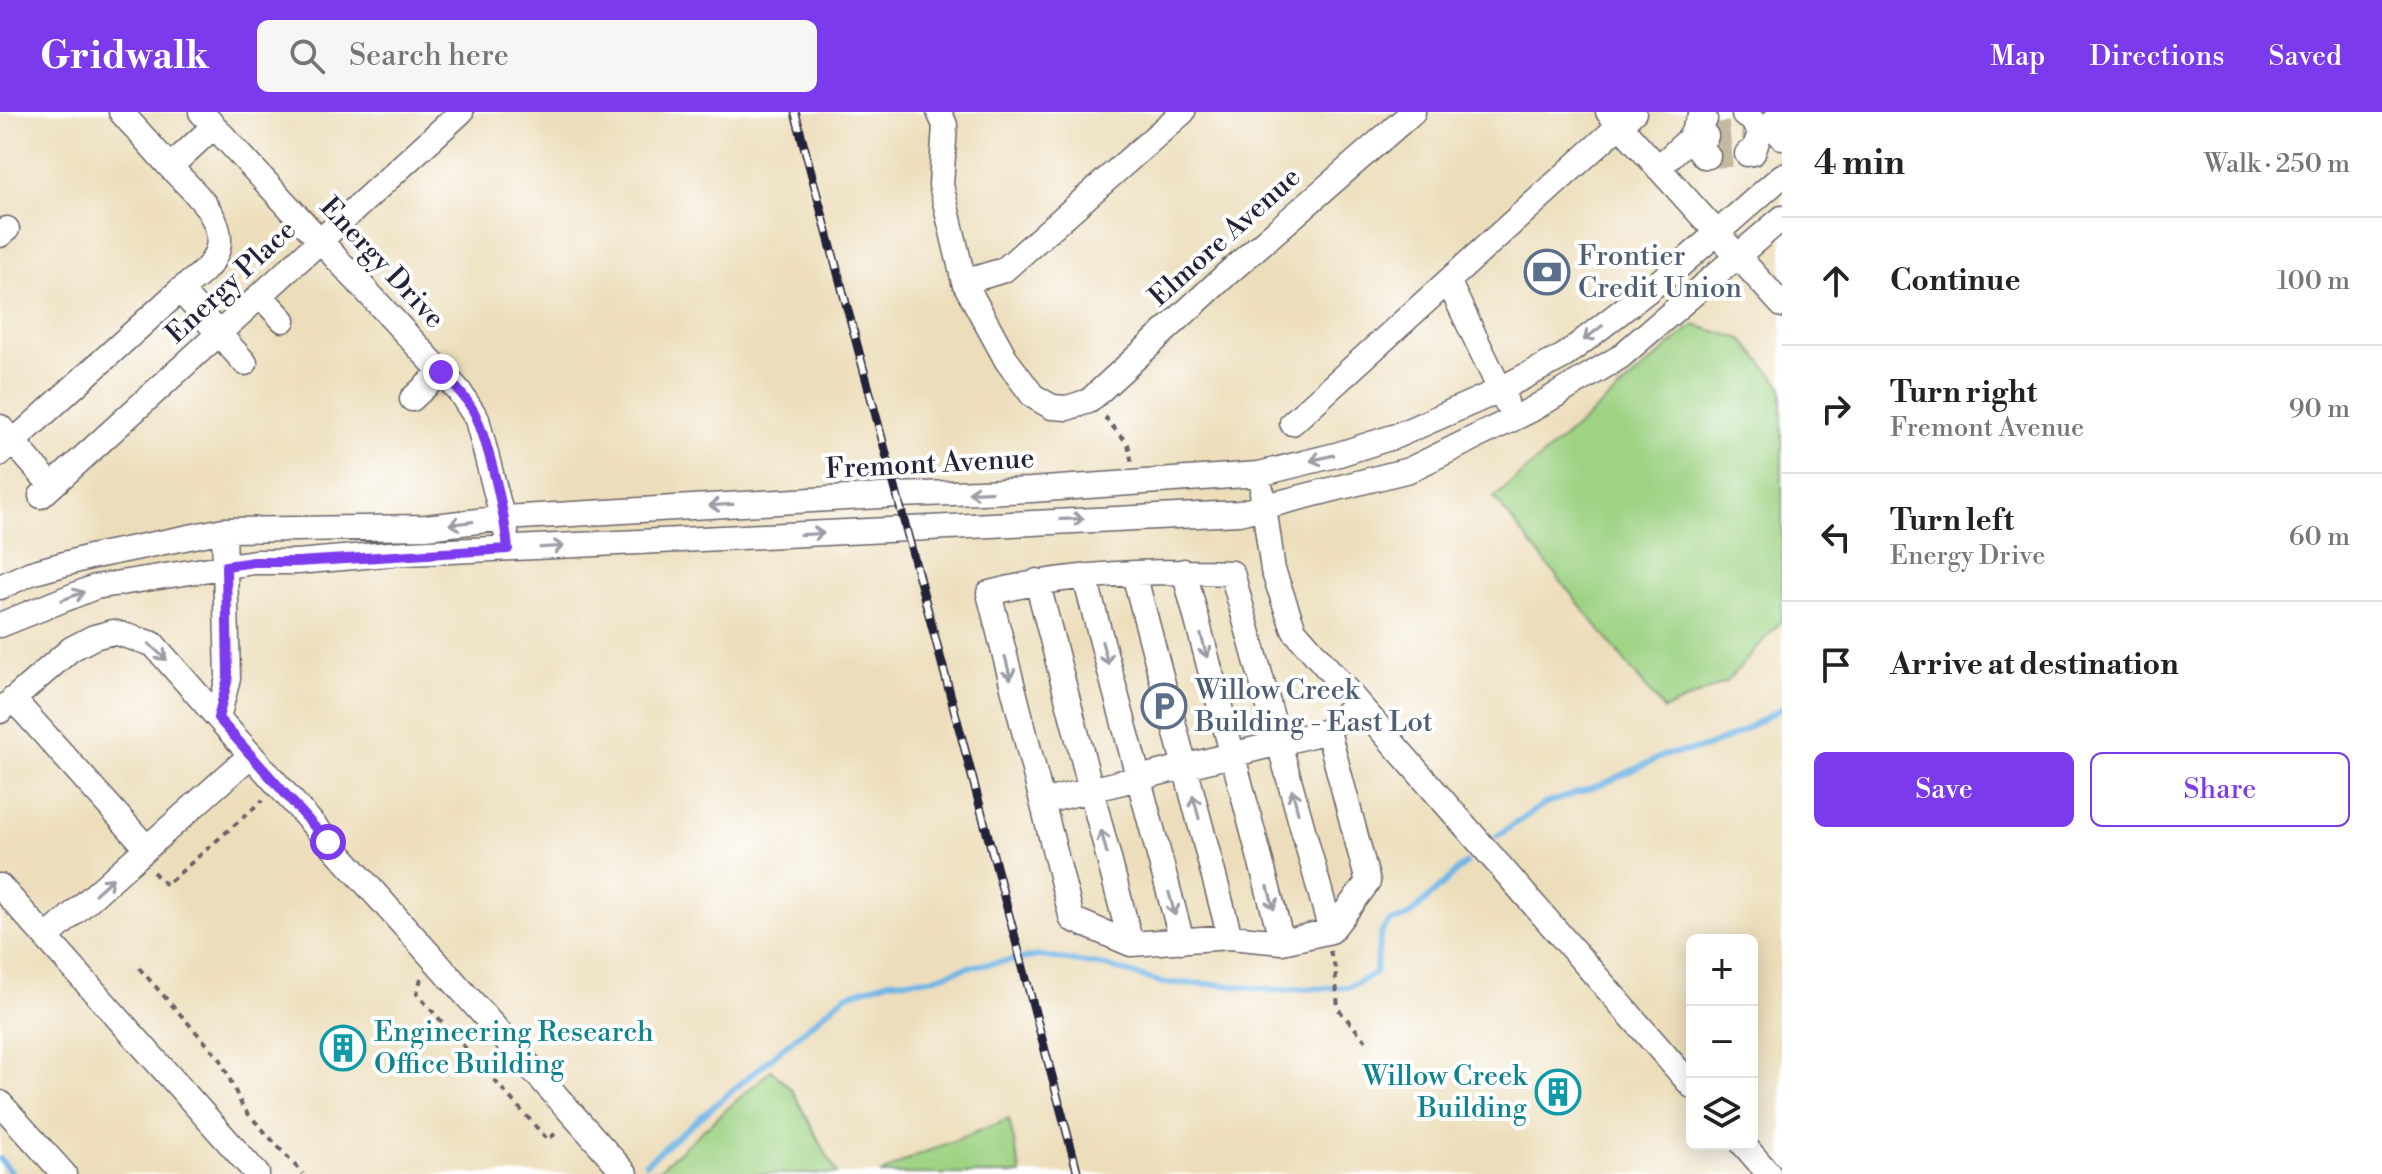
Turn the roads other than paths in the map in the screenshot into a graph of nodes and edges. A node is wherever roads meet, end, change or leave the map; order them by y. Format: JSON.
{"nodes":[{"id":1,"x":121,"y":112,"type":"edge"},
{"id":2,"x":461,"y":112,"type":"edge"},
{"id":3,"x":1183,"y":112,"type":"edge"},
{"id":4,"x":1413,"y":112,"type":"edge"},
{"id":5,"x":947,"y":116,"type":"edge"},
{"id":6,"x":1620,"y":116,"type":"edge"},
{"id":7,"x":208,"y":119,"type":"edge"},
{"id":8,"x":1702,"y":137,"type":"tunnel mouth"},
{"id":9,"x":170,"y":167,"type":"junction"},
{"id":10,"x":1658,"y":168,"type":"junction"},
{"id":11,"x":1782,"y":176,"type":"edge"},
{"id":12,"x":1782,"y":218,"type":"edge"},
{"id":13,"x":1717,"y":233,"type":"junction"},
{"id":14,"x":320,"y":241,"type":"junction"},
{"id":15,"x":1739,"y":257,"type":"junction"},
{"id":16,"x":1448,"y":281,"type":"junction"},
{"id":17,"x":964,"y":282,"type":"junction"},
{"id":18,"x":180,"y":290,"type":"junction"},
{"id":19,"x":260,"y":295,"type":"junction"},
{"id":20,"x":1782,"y":305,"type":"edge"},
{"id":21,"x":283,"y":320,"type":"dead end"},
{"id":22,"x":219,"y":334,"type":"junction"},
{"id":23,"x":245,"y":363,"type":"dead end"},
{"id":24,"x":441,"y":372,"type":"junction"},
{"id":25,"x":1499,"y":390,"type":"junction"},
{"id":26,"x":412,"y":399,"type":"dead end"},
{"id":27,"x":1514,"y":419,"type":"junction"},
{"id":28,"x":1292,"y":423,"type":"dead end"},
{"id":29,"x":4,"y":441,"type":"edge"},
{"id":30,"x":1259,"y":474,"type":"junction"},
{"id":31,"x":1265,"y":507,"type":"junction"},
{"id":32,"x":504,"y":518,"type":"junction"},
{"id":33,"x":224,"y":530,"type":"junction"},
{"id":34,"x":508,"y":549,"type":"junction"},
{"id":35,"x":226,"y":566,"type":"junction"},
{"id":36,"x":1184,"y":571,"type":"junction"},
{"id":37,"x":1134,"y":574,"type":"junction"},
{"id":38,"x":1085,"y":578,"type":"junction"},
{"id":39,"x":1037,"y":581,"type":"junction"},
{"id":40,"x":0,"y":587,"type":"edge"},
{"id":41,"x":0,"y":625,"type":"edge"},
{"id":42,"x":1356,"y":702,"type":"junction"},
{"id":43,"x":7,"y":705,"type":"edge"},
{"id":44,"x":218,"y":718,"type":"junction"},
{"id":45,"x":1328,"y":731,"type":"junction"},
{"id":46,"x":1279,"y":744,"type":"junction"},
{"id":47,"x":251,"y":755,"type":"junction"},
{"id":48,"x":1233,"y":756,"type":"junction"},
{"id":49,"x":1185,"y":767,"type":"junction"},
{"id":50,"x":1139,"y":779,"type":"junction"},
{"id":51,"x":1091,"y":791,"type":"junction"},
{"id":52,"x":1042,"y":802,"type":"junction"},
{"id":53,"x":147,"y":856,"type":"junction"},
{"id":54,"x":0,"y":886,"type":"edge"},
{"id":55,"x":1230,"y":937,"type":"junction"},
{"id":56,"x":46,"y":938,"type":"junction"},
{"id":57,"x":1328,"y":938,"type":"junction"},
{"id":58,"x":1182,"y":941,"type":"junction"},
{"id":59,"x":1282,"y":942,"type":"junction"},
{"id":60,"x":1131,"y":944,"type":"junction"},
{"id":61,"x":1686,"y":1079,"type":"edge"},
{"id":62,"x":0,"y":1103,"type":"edge"},
{"id":63,"x":1748,"y":1150,"type":"edge"},
{"id":64,"x":64,"y":1174,"type":"edge"},
{"id":65,"x":257,"y":1174,"type":"edge"},
{"id":66,"x":626,"y":1174,"type":"edge"},
{"id":67,"x":1769,"y":1174,"type":"edge"}],
"edges":[{"from":1,"to":9,"type":"street"},
{"from":2,"to":14,"type":"street","name":"Energy Place"},
{"from":3,"to":17,"type":"street"},
{"from":4,"to":17,"type":"street","name":"Elmore Avenue"},
{"from":5,"to":17,"type":"street"},
{"from":6,"to":10,"type":"street"},
{"from":6,"to":16,"type":"street"},
{"from":7,"to":9,"type":"street"},
{"from":7,"to":14,"type":"street","name":"Energy Drive"},
{"from":8,"to":10,"type":"street"},
{"from":9,"to":18,"type":"street"},
{"from":10,"to":13,"type":"street"},
{"from":11,"to":13,"type":"street","name":"Fremont Avenue"},
{"from":12,"to":15,"type":"street"},
{"from":13,"to":15,"type":"street"},
{"from":13,"to":25,"type":"street","name":"Fremont Avenue","one_way":true},
{"from":14,"to":19,"type":"street","name":"Energy Place"},
{"from":14,"to":24,"type":"street","name":"Energy Drive"},
{"from":15,"to":20,"type":"street"},
{"from":15,"to":27,"type":"street"},
{"from":16,"to":25,"type":"street"},
{"from":16,"to":28,"type":"street"},
{"from":18,"to":22,"type":"street"},
{"from":18,"to":29,"type":"street"},
{"from":19,"to":21,"type":"street"},
{"from":19,"to":22,"type":"street","name":"Energy Place"},
{"from":22,"to":23,"type":"street"},
{"from":22,"to":29,"type":"street","name":"Energy Place"},
{"from":24,"to":26,"type":"street"},
{"from":24,"to":32,"type":"street","name":"Energy Drive"},
{"from":25,"to":27,"type":"street"},
{"from":25,"to":30,"type":"street","name":"Fremont Avenue","one_way":true},
{"from":27,"to":31,"type":"street"},
{"from":30,"to":31,"type":"street"},
{"from":30,"to":32,"type":"street","name":"Fremont Avenue","one_way":true},
{"from":34,"to":31,"type":"street","one_way":true},
{"from":31,"to":42,"type":"street"},
{"from":32,"to":33,"type":"street","name":"Fremont Avenue","one_way":true},
{"from":32,"to":34,"type":"street","name":"Energy Drive"},
{"from":33,"to":35,"type":"street"},
{"from":33,"to":40,"type":"street","name":"Fremont Avenue"},
{"from":34,"to":35,"type":"street"},
{"from":41,"to":35,"type":"street","one_way":true},
{"from":35,"to":44,"type":"street"},
{"from":36,"to":37,"type":"street"},
{"from":36,"to":46,"type":"street"},
{"from":36,"to":48,"type":"street","one_way":true},
{"from":37,"to":38,"type":"street"},
{"from":37,"to":49,"type":"street"},
{"from":38,"to":39,"type":"street"},
{"from":38,"to":50,"type":"street","one_way":true},
{"from":39,"to":51,"type":"street"},
{"from":39,"to":52,"type":"street","one_way":true},
{"from":42,"to":45,"type":"street"},
{"from":42,"to":61,"type":"street"},
{"from":43,"to":44,"type":"street","one_way":true},
{"from":43,"to":53,"type":"street"},
{"from":44,"to":47,"type":"street"},
{"from":45,"to":46,"type":"street"},
{"from":45,"to":57,"type":"street"},
{"from":46,"to":48,"type":"street"},
{"from":57,"to":46,"type":"street","one_way":true},
{"from":47,"to":53,"type":"street"},
{"from":47,"to":66,"type":"street"},
{"from":48,"to":49,"type":"street"},
{"from":48,"to":59,"type":"street","one_way":true},
{"from":49,"to":50,"type":"street"},
{"from":55,"to":49,"type":"street","one_way":true},
{"from":50,"to":51,"type":"street"},
{"from":50,"to":58,"type":"street","one_way":true},
{"from":51,"to":52,"type":"street"},
{"from":60,"to":51,"type":"street","one_way":true},
{"from":52,"to":60,"type":"street"},
{"from":56,"to":53,"type":"street","one_way":true},
{"from":54,"to":56,"type":"street"},
{"from":55,"to":58,"type":"street"},
{"from":55,"to":59,"type":"street"},
{"from":56,"to":65,"type":"street"},
{"from":57,"to":59,"type":"street"},
{"from":58,"to":60,"type":"street"},
{"from":62,"to":64,"type":"street"},
{"from":63,"to":67,"type":"street"}]}
